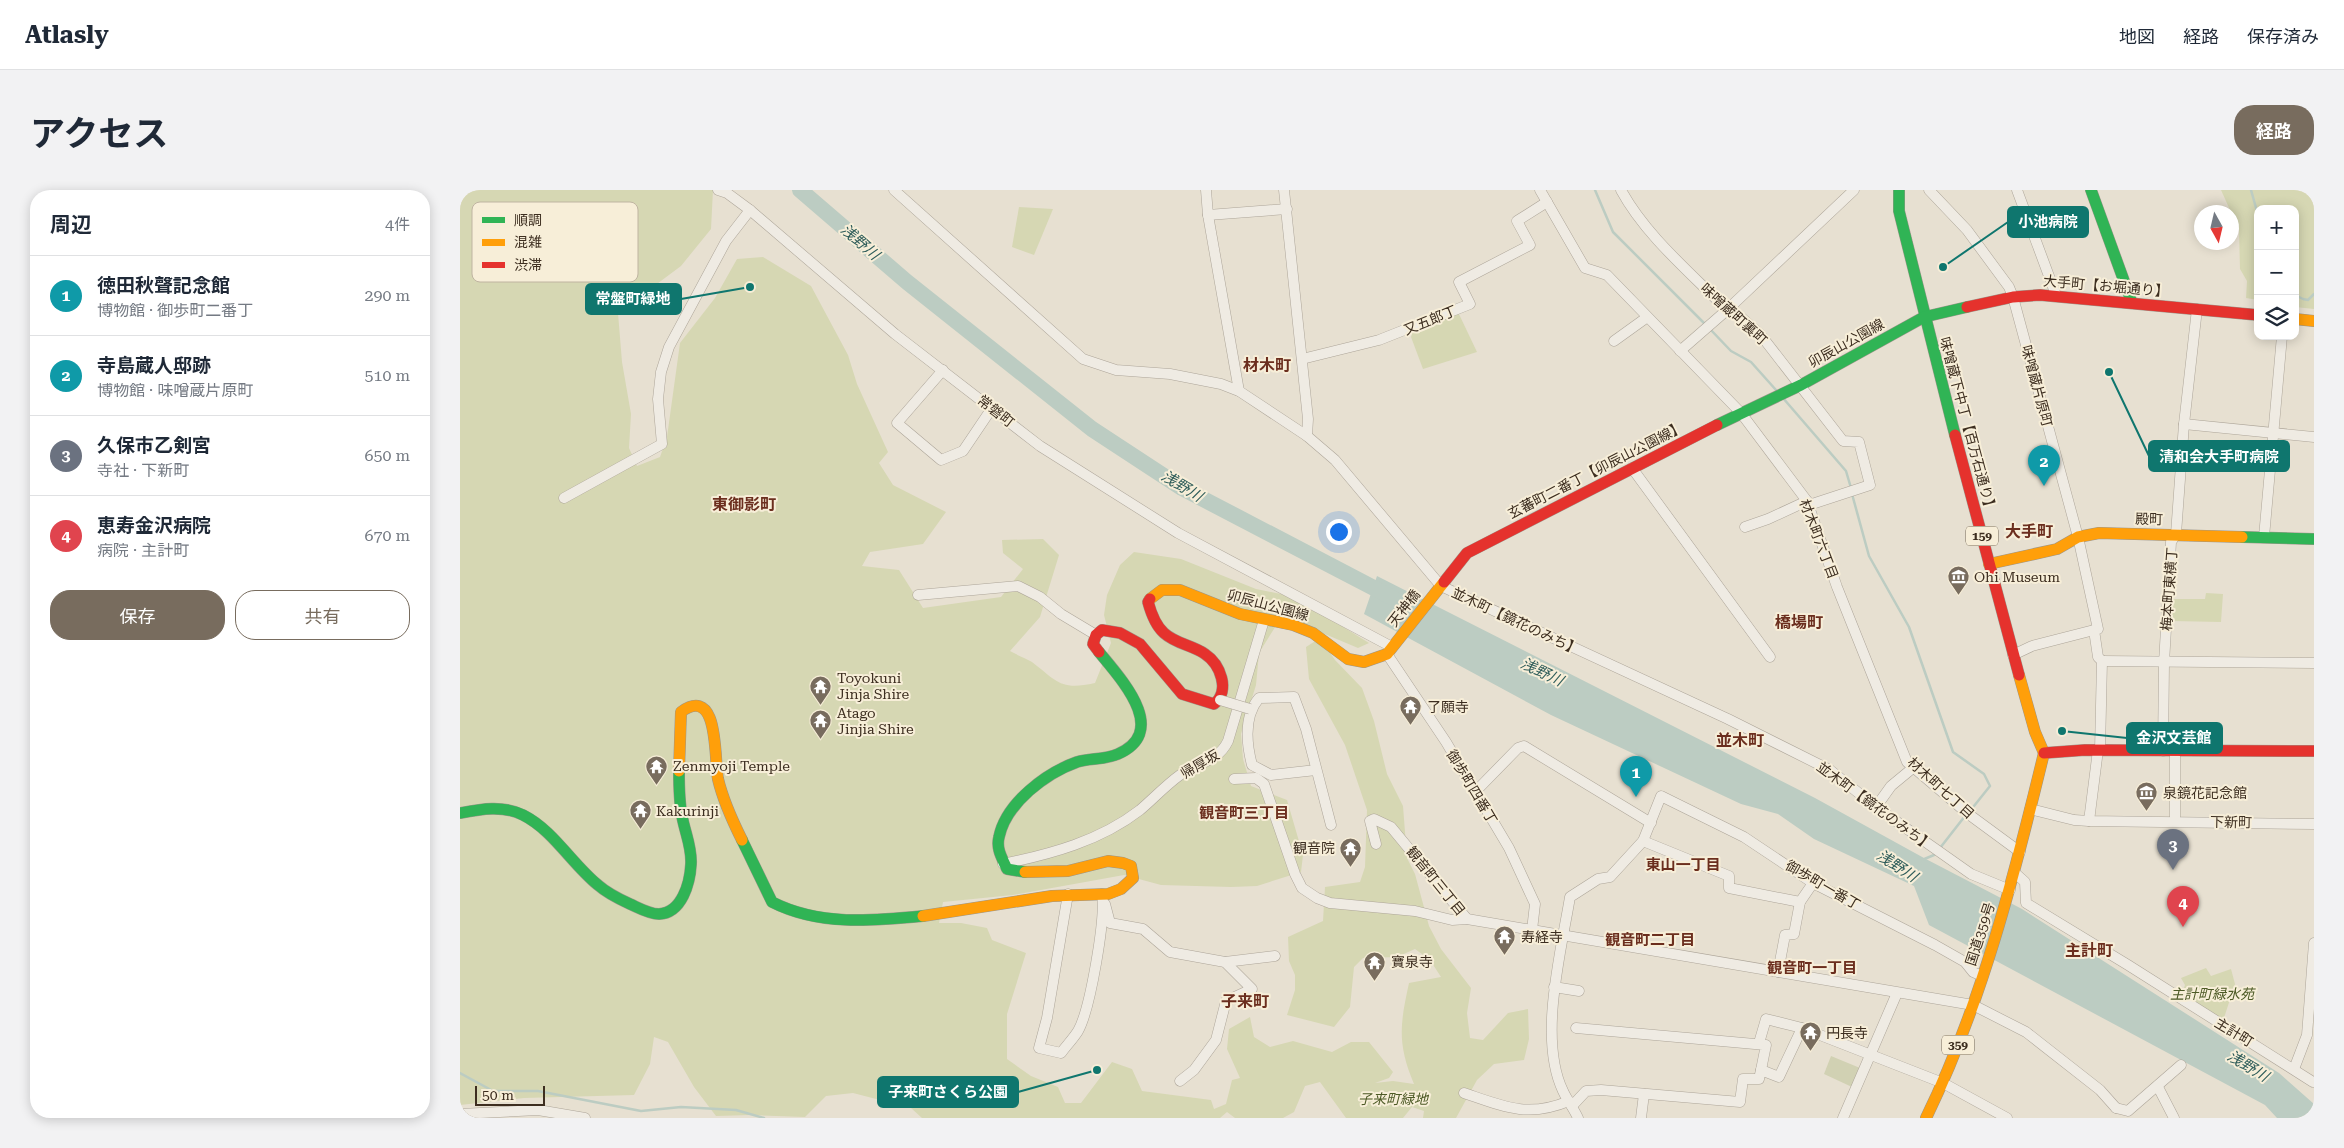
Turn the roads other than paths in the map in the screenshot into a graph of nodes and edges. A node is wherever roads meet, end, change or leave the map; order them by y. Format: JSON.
{"nodes":[{"id":1,"x":910,"y":190,"type":"edge"},
{"id":2,"x":1206,"y":190,"type":"edge"},
{"id":3,"x":1284,"y":190,"type":"edge"},
{"id":4,"x":1540,"y":190,"type":"edge"},
{"id":5,"x":1621,"y":190,"type":"edge"},
{"id":6,"x":1854,"y":190,"type":"edge"},
{"id":7,"x":1899,"y":190,"type":"edge"},
{"id":8,"x":1929,"y":190,"type":"edge"},
{"id":9,"x":2018,"y":190,"type":"edge"},
{"id":10,"x":2091,"y":190,"type":"edge"},
{"id":11,"x":725,"y":191,"type":"edge"},
{"id":12,"x":898,"y":192,"type":"edge"},
{"id":13,"x":1547,"y":202,"type":"junction"},
{"id":14,"x":1287,"y":209,"type":"junction"},
{"id":15,"x":750,"y":210,"type":"junction"},
{"id":16,"x":1208,"y":215,"type":"junction"},
{"id":17,"x":2056,"y":295,"type":"junction"},
{"id":18,"x":2012,"y":297,"type":"junction"},
{"id":19,"x":2132,"y":302,"type":"junction"},
{"id":20,"x":2197,"y":309,"type":"junction"},
{"id":21,"x":1727,"y":310,"type":"junction"},
{"id":22,"x":2254,"y":315,"type":"edge"},
{"id":23,"x":1924,"y":317,"type":"junction"},
{"id":24,"x":1646,"y":318,"type":"junction"},
{"id":25,"x":2299,"y":319,"type":"edge"},
{"id":26,"x":2314,"y":321,"type":"edge"},
{"id":27,"x":2282,"y":340,"type":"edge"},
{"id":28,"x":1614,"y":341,"type":"dead end"},
{"id":29,"x":1680,"y":351,"type":"junction"},
{"id":30,"x":1302,"y":359,"type":"junction"},
{"id":31,"x":943,"y":370,"type":"junction"},
{"id":32,"x":1801,"y":385,"type":"junction"},
{"id":33,"x":1239,"y":390,"type":"junction"},
{"id":34,"x":1779,"y":395,"type":"joint"},
{"id":35,"x":992,"y":408,"type":"junction"},
{"id":36,"x":1741,"y":413,"type":"junction"},
{"id":37,"x":2184,"y":424,"type":"junction"},
{"id":38,"x":2273,"y":433,"type":"junction"},
{"id":39,"x":1307,"y":436,"type":"junction"},
{"id":40,"x":2314,"y":437,"type":"edge"},
{"id":41,"x":1632,"y":468,"type":"junction"},
{"id":42,"x":564,"y":498,"type":"dead end"},
{"id":43,"x":1808,"y":503,"type":"junction"},
{"id":44,"x":1745,"y":526,"type":"dead end"},
{"id":45,"x":2176,"y":534,"type":"junction"},
{"id":46,"x":2078,"y":537,"type":"junction"},
{"id":47,"x":2264,"y":537,"type":"junction"},
{"id":48,"x":2314,"y":539,"type":"edge"},
{"id":49,"x":1989,"y":564,"type":"junction"},
{"id":50,"x":1438,"y":589,"type":"junction"},
{"id":51,"x":918,"y":595,"type":"dead end"},
{"id":52,"x":1264,"y":620,"type":"junction"},
{"id":53,"x":2094,"y":630,"type":"junction"},
{"id":54,"x":1096,"y":635,"type":"junction"},
{"id":55,"x":1392,"y":648,"type":"junction"},
{"id":56,"x":1862,"y":651,"type":"joint"},
{"id":57,"x":2013,"y":655,"type":"junction"},
{"id":58,"x":1770,"y":657,"type":"dead end"},
{"id":59,"x":2102,"y":661,"type":"junction"},
{"id":60,"x":2164,"y":663,"type":"junction"},
{"id":61,"x":2314,"y":663,"type":"edge"},
{"id":62,"x":1220,"y":700,"type":"junction"},
{"id":63,"x":1250,"y":709,"type":"junction"},
{"id":64,"x":2099,"y":750,"type":"junction"},
{"id":65,"x":2163,"y":751,"type":"junction"},
{"id":66,"x":2175,"y":751,"type":"junction"},
{"id":67,"x":2314,"y":751,"type":"edge"},
{"id":68,"x":2044,"y":753,"type":"junction"},
{"id":69,"x":1914,"y":767,"type":"junction"},
{"id":70,"x":1316,"y":770,"type":"junction"},
{"id":71,"x":1234,"y":779,"type":"dead end"},
{"id":72,"x":1475,"y":792,"type":"junction"},
{"id":73,"x":1876,"y":807,"type":"junction"},
{"id":74,"x":2030,"y":809,"type":"junction"},
{"id":75,"x":460,"y":814,"type":"edge"},
{"id":76,"x":2089,"y":821,"type":"junction"},
{"id":77,"x":2175,"y":821,"type":"junction"},
{"id":78,"x":1651,"y":822,"type":"junction"},
{"id":79,"x":2314,"y":824,"type":"edge"},
{"id":80,"x":1331,"y":825,"type":"dead end"},
{"id":81,"x":1643,"y":841,"type":"junction"},
{"id":82,"x":1376,"y":844,"type":"dead end"},
{"id":83,"x":2020,"y":852,"type":"junction"},
{"id":84,"x":1003,"y":864,"type":"junction"},
{"id":85,"x":2015,"y":874,"type":"junction"},
{"id":86,"x":1813,"y":883,"type":"junction"},
{"id":87,"x":1068,"y":894,"type":"junction"},
{"id":88,"x":2008,"y":894,"type":"junction"},
{"id":89,"x":1102,"y":895,"type":"junction"},
{"id":90,"x":1800,"y":902,"type":"junction"},
{"id":91,"x":1467,"y":919,"type":"junction"},
{"id":92,"x":1532,"y":930,"type":"junction"},
{"id":93,"x":1564,"y":934,"type":"junction"},
{"id":94,"x":2314,"y":943,"type":"edge"},
{"id":95,"x":1275,"y":956,"type":"dead end"},
{"id":96,"x":1225,"y":962,"type":"junction"},
{"id":97,"x":1778,"y":972,"type":"junction"},
{"id":98,"x":1983,"y":973,"type":"junction"},
{"id":99,"x":1554,"y":987,"type":"junction"},
{"id":100,"x":1579,"y":991,"type":"dead end"},
{"id":101,"x":1897,"y":993,"type":"junction"},
{"id":102,"x":1973,"y":1006,"type":"junction"},
{"id":103,"x":1576,"y":1028,"type":"dead end"},
{"id":104,"x":1802,"y":1028,"type":"junction"},
{"id":105,"x":1759,"y":1043,"type":"junction"},
{"id":106,"x":1870,"y":1053,"type":"junction"},
{"id":107,"x":2181,"y":1065,"type":"dead end"},
{"id":108,"x":2294,"y":1069,"type":"junction"},
{"id":109,"x":1762,"y":1070,"type":"junction"},
{"id":110,"x":1180,"y":1080,"type":"dead end"},
{"id":111,"x":2313,"y":1082,"type":"edge"},
{"id":112,"x":1943,"y":1083,"type":"junction"},
{"id":113,"x":2158,"y":1087,"type":"junction"},
{"id":114,"x":1464,"y":1093,"type":"dead end"},
{"id":115,"x":1644,"y":1094,"type":"junction"},
{"id":116,"x":1571,"y":1104,"type":"junction"},
{"id":117,"x":2116,"y":1113,"type":"edge"},
{"id":118,"x":460,"y":1114,"type":"edge"},
{"id":119,"x":585,"y":1118,"type":"edge"},
{"id":120,"x":1578,"y":1118,"type":"edge"},
{"id":121,"x":1641,"y":1118,"type":"edge"},
{"id":122,"x":1843,"y":1118,"type":"edge"},
{"id":123,"x":1926,"y":1118,"type":"edge"},
{"id":124,"x":2007,"y":1118,"type":"edge"},
{"id":125,"x":2174,"y":1118,"type":"edge"}],
"edges":[{"from":1,"to":12,"type":"street"},
{"from":2,"to":16,"type":"street"},
{"from":3,"to":14,"type":"street"},
{"from":4,"to":13,"type":"street"},
{"from":5,"to":21,"type":"street","name":"味噌蔵町裏町"},
{"from":6,"to":21,"type":"street"},
{"from":7,"to":23,"type":"main road","name":"味噌蔵下中丁【百万石通り】","number":"159"},
{"from":8,"to":18,"type":"street","name":"味噌蔵片原町"},
{"from":9,"to":17,"type":"street"},
{"from":10,"to":19,"type":"main road"},
{"from":11,"to":15,"type":"street","name":"常磐町"},
{"from":12,"to":33,"type":"street","name":"並木町【鏡花のみち】"},
{"from":13,"to":24,"type":"street","name":"材木町六丁目"},
{"from":13,"to":30,"type":"street","name":"又五郎丁"},
{"from":14,"to":16,"type":"street"},
{"from":14,"to":30,"type":"street"},
{"from":15,"to":31,"type":"street","name":"常磐町"},
{"from":15,"to":42,"type":"street"},
{"from":16,"to":33,"type":"street"},
{"from":17,"to":18,"type":"main road","name":"大手町【お堀通り】"},
{"from":17,"to":19,"type":"main road","name":"大手町【お堀通り】"},
{"from":18,"to":23,"type":"main road","name":"大手町【お堀通り】"},
{"from":18,"to":46,"type":"street","name":"味噌蔵片原町"},
{"from":19,"to":20,"type":"main road","name":"大手町【お堀通り】"},
{"from":20,"to":22,"type":"main road","name":"大手町【お堀通り】"},
{"from":20,"to":37,"type":"street","name":"梅本町東横丁"},
{"from":21,"to":29,"type":"street"},
{"from":21,"to":32,"type":"street","name":"味噌蔵町裏町"},
{"from":23,"to":32,"type":"main road","name":"卯辰山公園線"},
{"from":23,"to":49,"type":"main road","name":"味噌蔵下中丁【百万石通り】","number":"159"},
{"from":24,"to":28,"type":"street"},
{"from":24,"to":29,"type":"street","name":"材木町六丁目"},
{"from":25,"to":26,"type":"main road"},
{"from":27,"to":38,"type":"street"},
{"from":29,"to":36,"type":"street","name":"材木町六丁目"},
{"from":30,"to":39,"type":"street"},
{"from":31,"to":35,"type":"street","name":"常磐町"},
{"from":31,"to":35,"type":"street"},
{"from":32,"to":34,"type":"main road","name":"卯辰山公園線"},
{"from":32,"to":43,"type":"street","name":"味噌蔵町裏町"},
{"from":33,"to":39,"type":"street","name":"並木町【鏡花のみち】"},
{"from":34,"to":36,"type":"main road","name":"玄蕃町二番丁【卯辰山公園線】"},
{"from":35,"to":55,"type":"street","name":"常磐町"},
{"from":36,"to":41,"type":"main road","name":"玄蕃町二番丁【卯辰山公園線】"},
{"from":36,"to":43,"type":"street","name":"材木町六丁目"},
{"from":37,"to":38,"type":"street"},
{"from":37,"to":45,"type":"street","name":"梅本町東横丁"},
{"from":38,"to":40,"type":"street"},
{"from":38,"to":47,"type":"street"},
{"from":39,"to":50,"type":"street","name":"並木町【鏡花のみち】"},
{"from":41,"to":50,"type":"main road","name":"玄蕃町二番丁【卯辰山公園線】"},
{"from":41,"to":58,"type":"street"},
{"from":43,"to":44,"type":"street"},
{"from":43,"to":56,"type":"street","name":"材木町六丁目"},
{"from":45,"to":46,"type":"main road","name":"殿町"},
{"from":45,"to":47,"type":"main road","name":"殿町"},
{"from":45,"to":60,"type":"street","name":"梅本町東横丁"},
{"from":46,"to":49,"type":"main road","name":"殿町"},
{"from":46,"to":53,"type":"street","name":"味噌蔵片原町"},
{"from":47,"to":48,"type":"main road","name":"殿町"},
{"from":49,"to":57,"type":"main road","name":"味噌蔵下中丁【百万石通り】","number":"159"},
{"from":50,"to":55,"type":"main road","name":"天神橋"},
{"from":50,"to":73,"type":"street","name":"並木町【鏡花のみち】"},
{"from":51,"to":54,"type":"street"},
{"from":52,"to":55,"type":"main road","name":"卯辰山公園線"},
{"from":52,"to":62,"type":"main road","name":"卯辰山公園線"},
{"from":52,"to":84,"type":"street","name":"帰厚坂"},
{"from":53,"to":57,"type":"street"},
{"from":53,"to":59,"type":"street","name":"味噌蔵片原町"},
{"from":54,"to":62,"type":"main road"},
{"from":54,"to":84,"type":"main road"},
{"from":55,"to":72,"type":"street","name":"御歩町四番丁"},
{"from":56,"to":69,"type":"street","name":"材木町七丁目"},
{"from":57,"to":68,"type":"main road","name":"味噌蔵下中丁【百万石通り】","number":"159"},
{"from":59,"to":60,"type":"street"},
{"from":59,"to":64,"type":"street","name":"味噌蔵片原町"},
{"from":60,"to":61,"type":"street"},
{"from":60,"to":65,"type":"street","name":"梅本町東横丁"},
{"from":62,"to":63,"type":"street","bridge":true},
{"from":63,"to":70,"type":"street"},
{"from":63,"to":70,"type":"street"},
{"from":64,"to":65,"type":"main road"},
{"from":64,"to":68,"type":"main road"},
{"from":64,"to":76,"type":"street","name":"味噌蔵片原町"},
{"from":65,"to":66,"type":"main road"},
{"from":66,"to":67,"type":"main road"},
{"from":66,"to":77,"type":"street"},
{"from":68,"to":74,"type":"main road","name":"国道359号","number":"359"},
{"from":69,"to":73,"type":"street"},
{"from":69,"to":83,"type":"street","name":"材木町七丁目"},
{"from":70,"to":80,"type":"street"},
{"from":71,"to":91,"type":"street"},
{"from":72,"to":78,"type":"street"},
{"from":72,"to":92,"type":"street","name":"御歩町四番丁"},
{"from":73,"to":88,"type":"street","name":"並木町【鏡花のみち】"},
{"from":74,"to":76,"type":"street","name":"下新町"},
{"from":74,"to":83,"type":"main road","name":"国道359号","number":"359"},
{"from":75,"to":87,"type":"main road"},
{"from":76,"to":77,"type":"street","name":"下新町"},
{"from":77,"to":79,"type":"street","name":"下新町"},
{"from":78,"to":81,"type":"street"},
{"from":78,"to":86,"type":"street","name":"御歩町一番丁"},
{"from":81,"to":90,"type":"street"},
{"from":81,"to":93,"type":"street"},
{"from":82,"to":91,"type":"street","name":"観音町三丁目"},
{"from":83,"to":85,"type":"main road","name":"国道359号","number":"359"},
{"from":84,"to":89,"type":"main road"},
{"from":85,"to":88,"type":"main road","name":"国道359号","number":"359"},
{"from":85,"to":108,"type":"street","name":"主計町"},
{"from":86,"to":90,"type":"street"},
{"from":86,"to":98,"type":"street","name":"御歩町一番丁"},
{"from":87,"to":89,"type":"main road"},
{"from":87,"to":89,"type":"street"},
{"from":88,"to":98,"type":"main road","name":"国道359号","number":"359"},
{"from":89,"to":96,"type":"street"},
{"from":90,"to":97,"type":"street"},
{"from":91,"to":92,"type":"street","name":"観音町三丁目"},
{"from":92,"to":93,"type":"street","name":"観音町三丁目"},
{"from":93,"to":97,"type":"street"},
{"from":93,"to":99,"type":"street"},
{"from":94,"to":108,"type":"street"},
{"from":95,"to":96,"type":"street"},
{"from":96,"to":110,"type":"street"},
{"from":97,"to":101,"type":"street"},
{"from":98,"to":102,"type":"main road","name":"国道359号","number":"359"},
{"from":99,"to":100,"type":"street"},
{"from":99,"to":116,"type":"street"},
{"from":101,"to":102,"type":"street"},
{"from":101,"to":106,"type":"street"},
{"from":102,"to":112,"type":"main road","name":"国道359号","number":"359"},
{"from":102,"to":117,"type":"street"},
{"from":103,"to":105,"type":"street"},
{"from":104,"to":105,"type":"street"},
{"from":104,"to":106,"type":"street"},
{"from":104,"to":109,"type":"street"},
{"from":105,"to":109,"type":"street"},
{"from":106,"to":112,"type":"street"},
{"from":106,"to":122,"type":"street"},
{"from":107,"to":113,"type":"street"},
{"from":108,"to":111,"type":"street","name":"主計町"},
{"from":109,"to":115,"type":"street"},
{"from":112,"to":123,"type":"main road","name":"国道359号","number":"359"},
{"from":112,"to":124,"type":"street"},
{"from":113,"to":117,"type":"street"},
{"from":113,"to":125,"type":"street"},
{"from":114,"to":116,"type":"street"},
{"from":115,"to":116,"type":"street"},
{"from":115,"to":121,"type":"street"},
{"from":116,"to":120,"type":"street"},
{"from":118,"to":119,"type":"street"}]}
